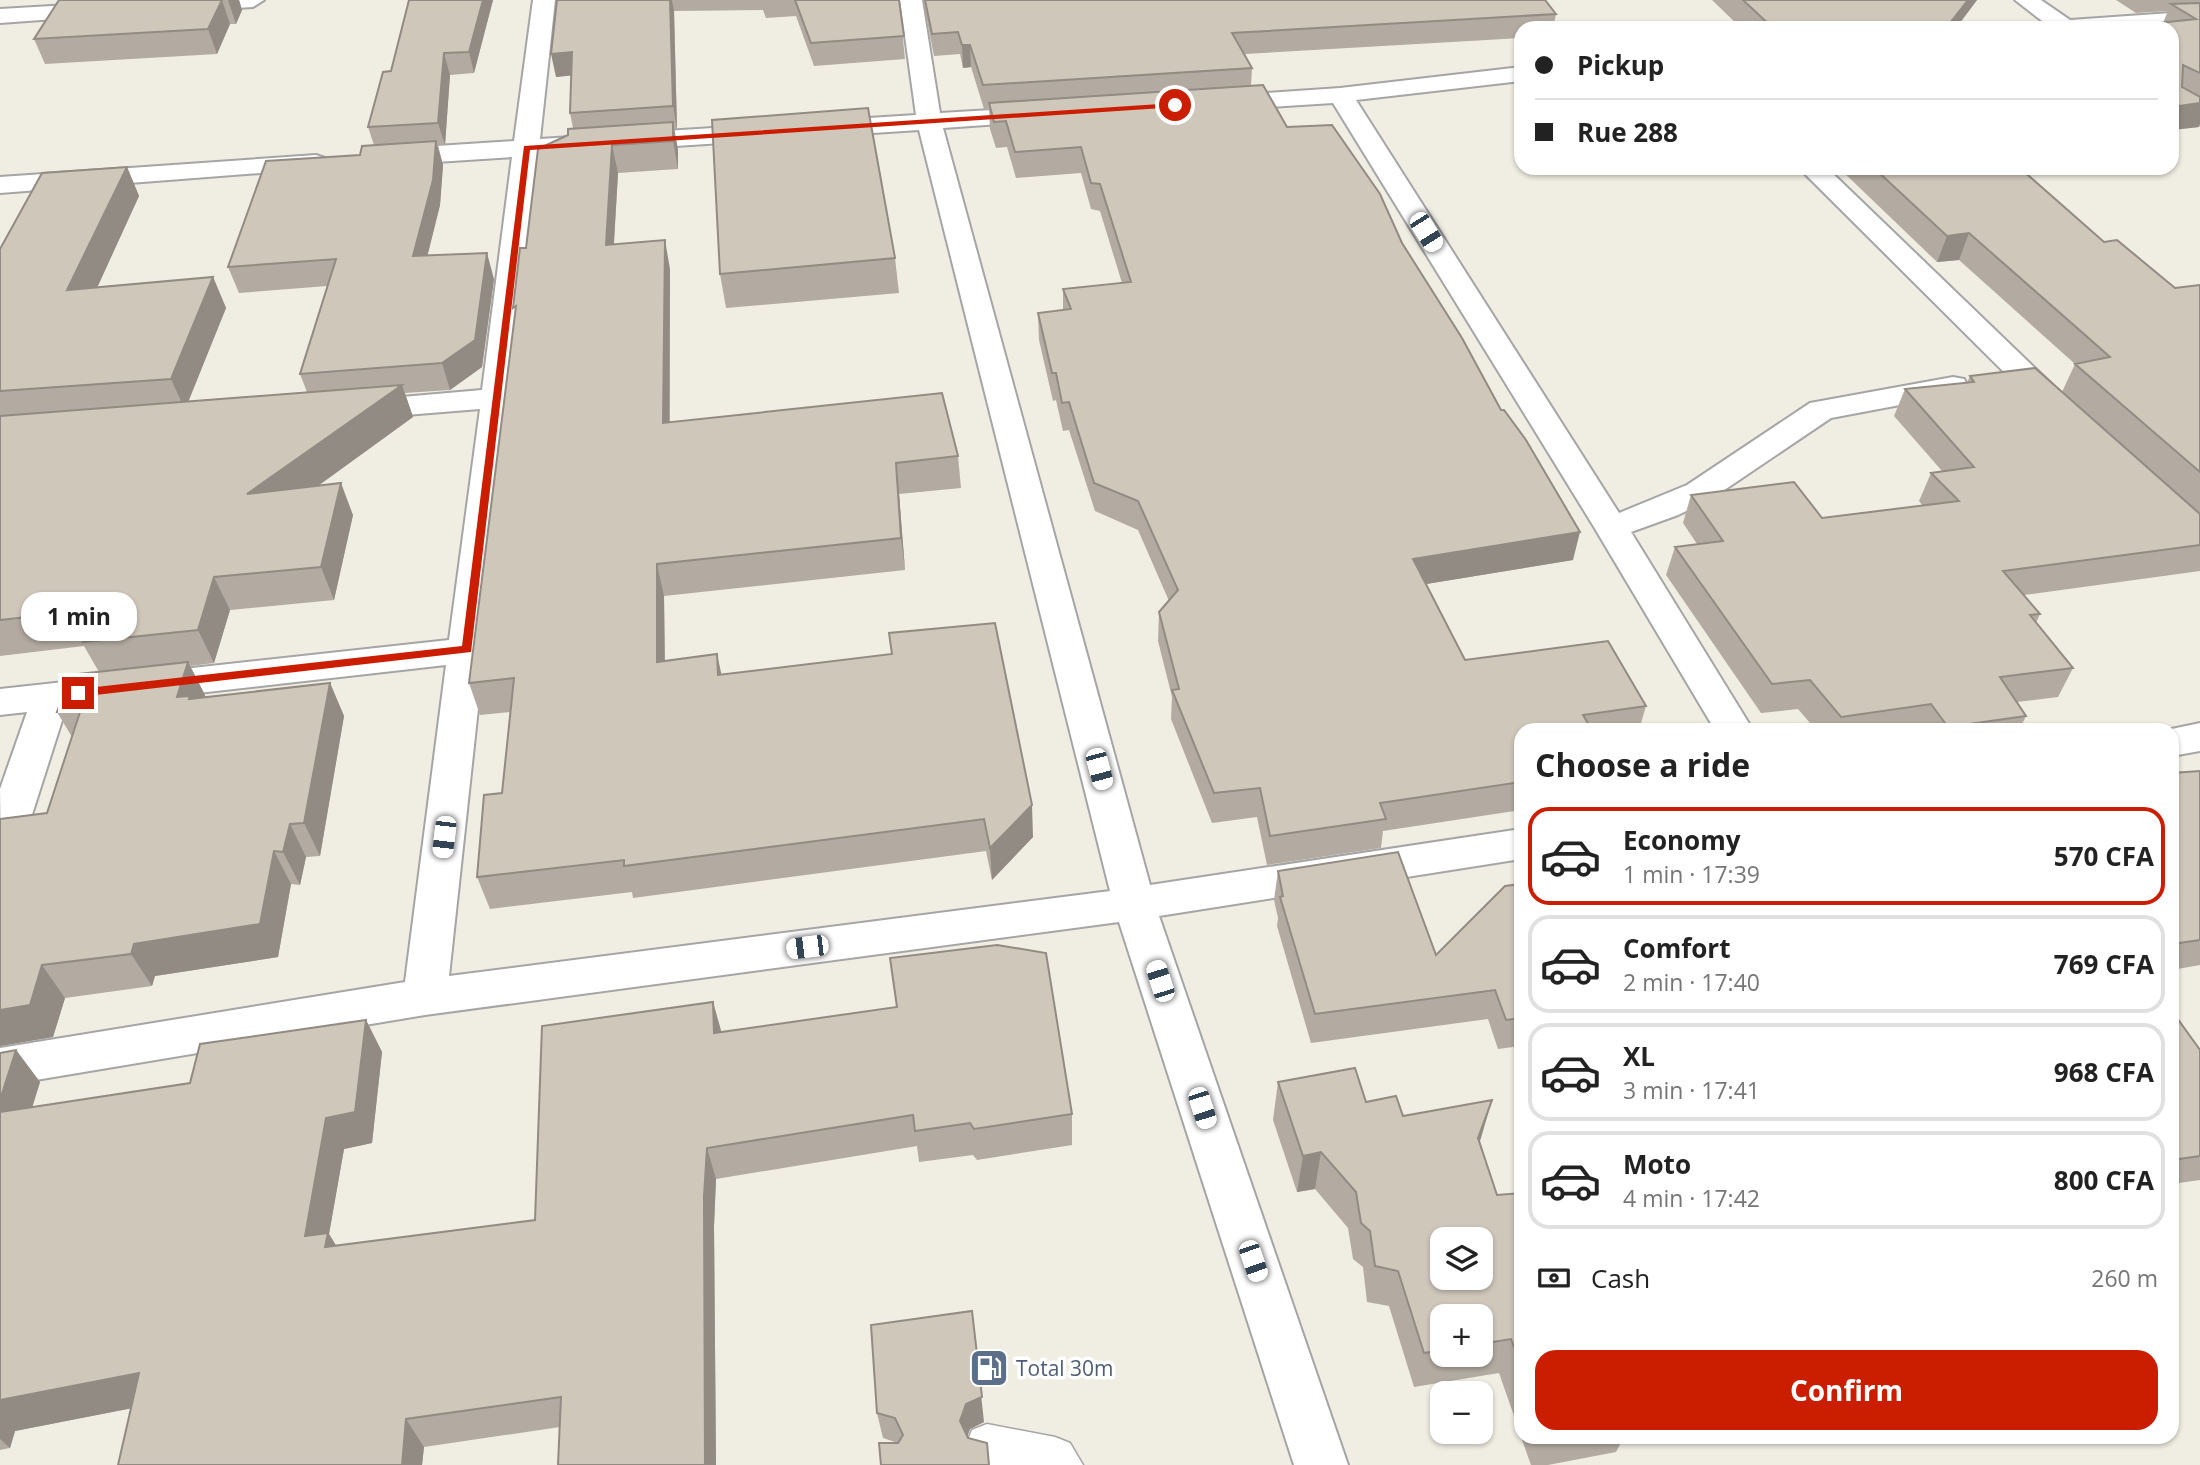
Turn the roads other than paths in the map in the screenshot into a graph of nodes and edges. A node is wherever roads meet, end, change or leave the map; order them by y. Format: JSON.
{"nodes":[{"id":1,"x":254,"y":0,"type":"edge"},
{"id":2,"x":544,"y":0,"type":"edge"},
{"id":3,"x":911,"y":0,"type":"edge"},
{"id":4,"x":2026,"y":0,"type":"edge"},
{"id":5,"x":160,"y":6,"type":"edge"},
{"id":6,"x":120,"y":8,"type":"edge"},
{"id":7,"x":0,"y":16,"type":"edge"},
{"id":8,"x":2200,"y":18,"type":"edge"},
{"id":9,"x":2056,"y":21,"type":"edge"},
{"id":10,"x":2160,"y":21,"type":"edge"},
{"id":11,"x":1514,"y":75,"type":"edge"},
{"id":12,"x":1340,"y":95,"type":"junction"},
{"id":13,"x":1203,"y":104,"type":"edge"},
{"id":14,"x":1066,"y":112,"type":"edge"},
{"id":15,"x":929,"y":121,"type":"junction"},
{"id":16,"x":526,"y":148,"type":"junction"},
{"id":17,"x":1819,"y":175,"type":"edge"},
{"id":18,"x":0,"y":185,"type":"edge"},
{"id":19,"x":2020,"y":374,"type":"junction"},
{"id":20,"x":496,"y":398,"type":"junction"},
{"id":21,"x":330,"y":412,"type":"edge"},
{"id":22,"x":2080,"y":428,"type":"edge"},
{"id":23,"x":1611,"y":527,"type":"junction"},
{"id":24,"x":467,"y":649,"type":"junction"},
{"id":25,"x":51,"y":696,"type":"junction"},
{"id":26,"x":0,"y":702,"type":"edge"},
{"id":27,"x":1730,"y":723,"type":"edge"},
{"id":28,"x":2200,"y":737,"type":"edge"},
{"id":29,"x":2179,"y":741,"type":"edge"},
{"id":30,"x":1514,"y":845,"type":"edge"},
{"id":31,"x":1,"y":846,"type":"edge"},
{"id":32,"x":1134,"y":904,"type":"junction"},
{"id":33,"x":425,"y":997,"type":"junction"},
{"id":34,"x":0,"y":1068,"type":"edge"},
{"id":35,"x":987,"y":1445,"type":"edge"},
{"id":36,"x":1062,"y":1465,"type":"edge"},
{"id":37,"x":1321,"y":1465,"type":"edge"}],
"edges":[{"from":1,"to":5,"type":"street"},
{"from":2,"to":16,"type":"street"},
{"from":3,"to":15,"type":"street"},
{"from":4,"to":9,"type":"street"},
{"from":6,"to":7,"type":"street"},
{"from":8,"to":10,"type":"street"},
{"from":11,"to":12,"type":"street"},
{"from":12,"to":13,"type":"street"},
{"from":12,"to":23,"type":"street"},
{"from":14,"to":15,"type":"street"},
{"from":15,"to":16,"type":"street"},
{"from":15,"to":32,"type":"street"},
{"from":16,"to":18,"type":"street"},
{"from":16,"to":20,"type":"street"},
{"from":17,"to":19,"type":"street"},
{"from":19,"to":22,"type":"street"},
{"from":19,"to":23,"type":"street"},
{"from":20,"to":21,"type":"street"},
{"from":20,"to":24,"type":"street"},
{"from":23,"to":27,"type":"street"},
{"from":24,"to":25,"type":"street"},
{"from":24,"to":33,"type":"street"},
{"from":25,"to":26,"type":"street"},
{"from":25,"to":31,"type":"street"},
{"from":28,"to":29,"type":"street"},
{"from":30,"to":32,"type":"street"},
{"from":32,"to":33,"type":"street"},
{"from":32,"to":37,"type":"street"},
{"from":33,"to":34,"type":"street"},
{"from":35,"to":36,"type":"lane"}]}
